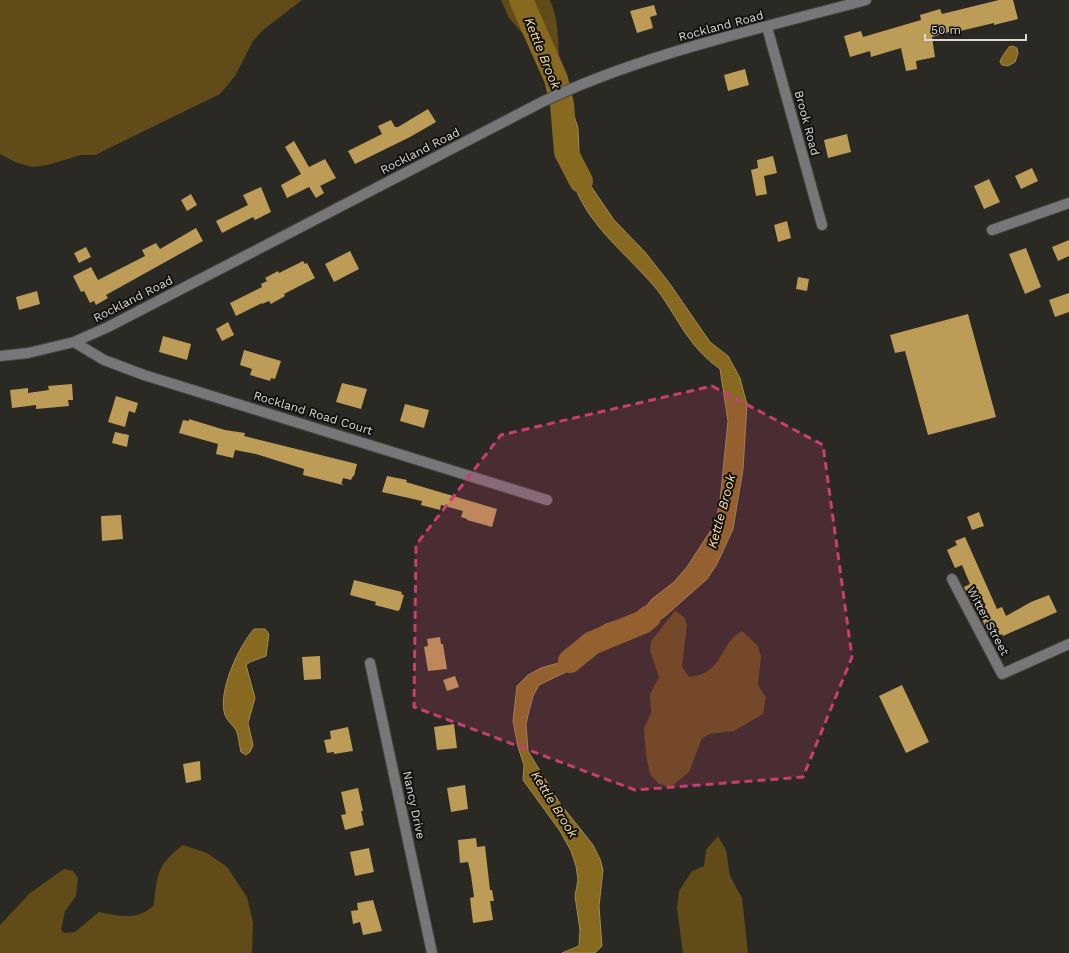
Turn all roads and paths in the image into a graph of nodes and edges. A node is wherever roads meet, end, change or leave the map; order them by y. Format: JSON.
{"nodes":[{"id":1,"x":866,"y":0,"type":"edge"},
{"id":2,"x":838,"y":4,"type":"edge"},
{"id":3,"x":767,"y":27,"type":"junction"},
{"id":4,"x":1069,"y":203,"type":"edge"},
{"id":5,"x":822,"y":225,"type":"dead end"},
{"id":6,"x":992,"y":230,"type":"dead end"},
{"id":7,"x":74,"y":342,"type":"junction"},
{"id":8,"x":0,"y":356,"type":"edge"},
{"id":9,"x":547,"y":500,"type":"dead end"},
{"id":10,"x":952,"y":579,"type":"dead end"},
{"id":11,"x":1069,"y":644,"type":"edge"},
{"id":12,"x":370,"y":663,"type":"dead end"},
{"id":13,"x":432,"y":953,"type":"edge"}],
"edges":[{"from":1,"to":2,"type":"street","name":"Rockland Road"},
{"from":2,"to":3,"type":"street","name":"Rockland Road"},
{"from":3,"to":5,"type":"street","name":"Brook Road"},
{"from":3,"to":7,"type":"street","name":"Rockland Road"},
{"from":4,"to":6,"type":"street"},
{"from":7,"to":8,"type":"street","name":"Rockland Road"},
{"from":7,"to":9,"type":"street","name":"Rockland Road Court"},
{"from":10,"to":11,"type":"street","name":"Witter Street"},
{"from":12,"to":13,"type":"street","name":"Nancy Drive"}]}
